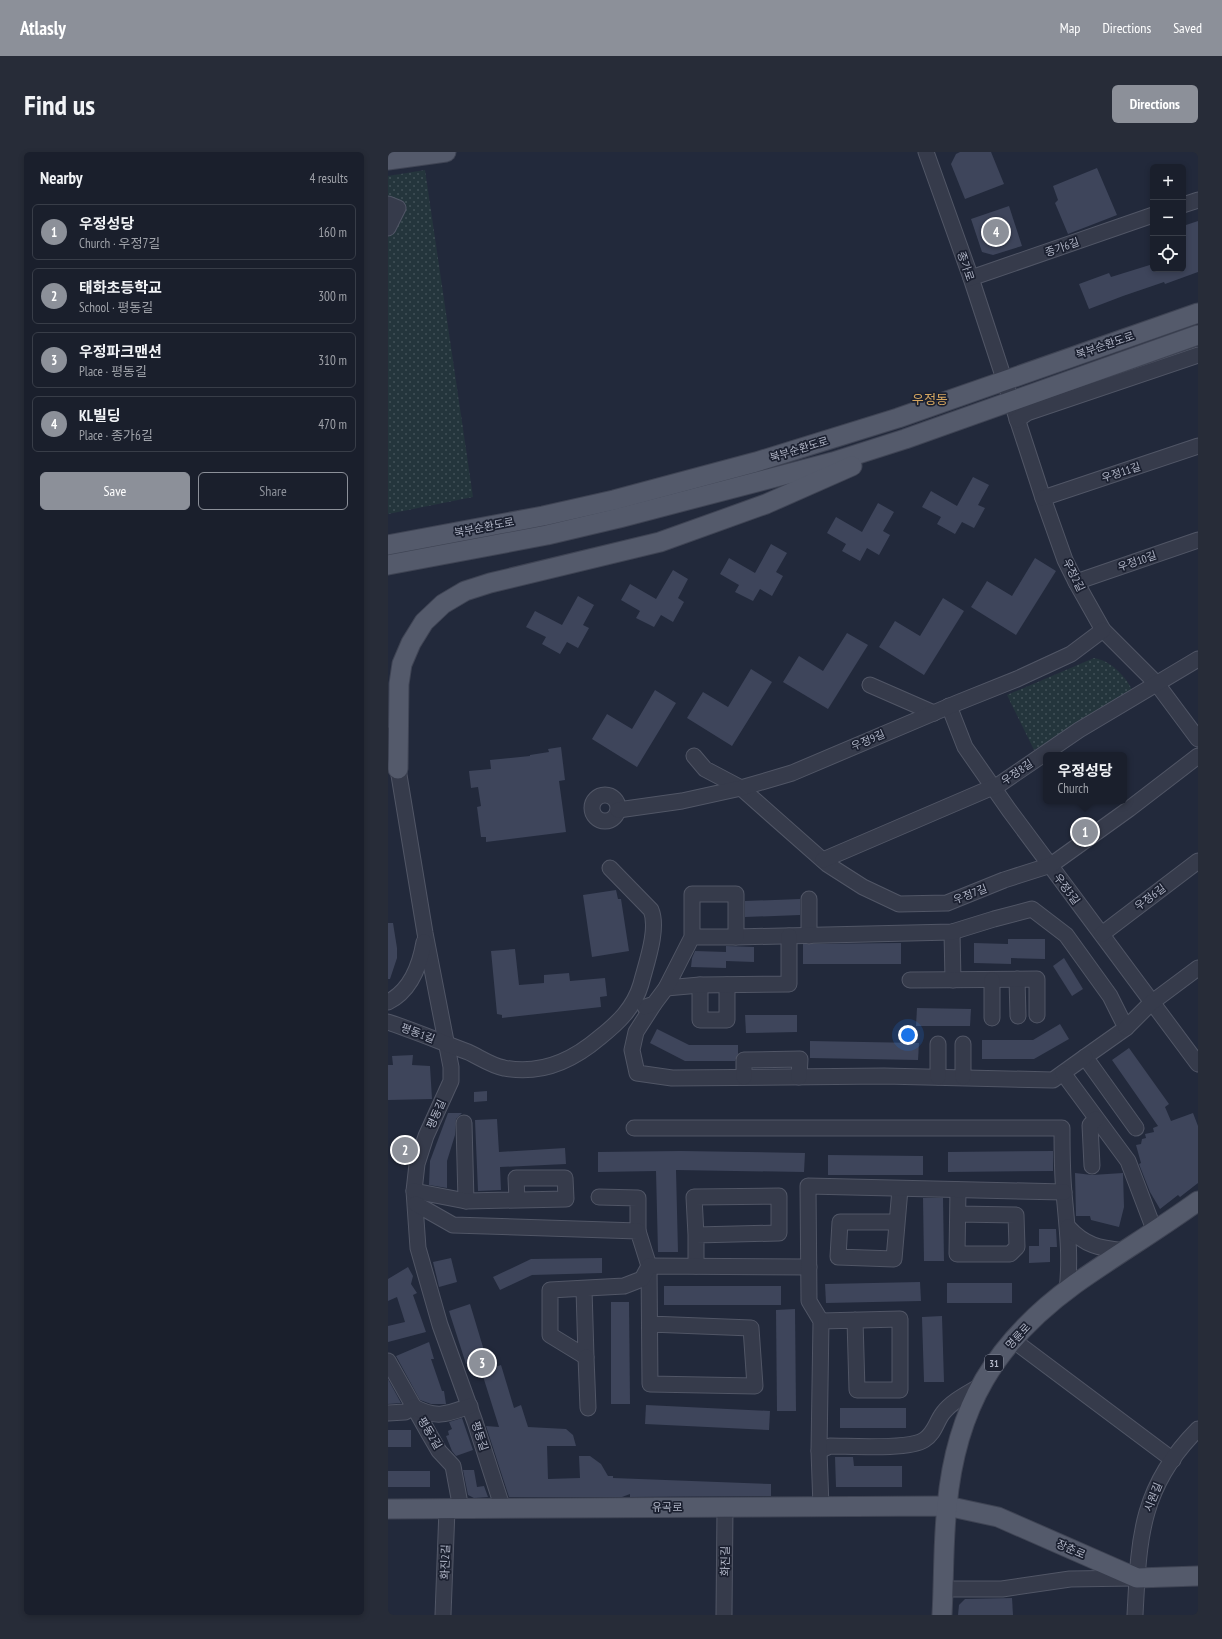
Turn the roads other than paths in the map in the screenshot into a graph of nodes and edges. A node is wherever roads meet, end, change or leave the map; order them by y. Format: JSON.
{"nodes":[{"id":1,"x":446,"y":152,"type":"edge"},
{"id":2,"x":926,"y":152,"type":"edge"},
{"id":3,"x":388,"y":160,"type":"edge"},
{"id":4,"x":1198,"y":200,"type":"edge"},
{"id":5,"x":388,"y":204,"type":"edge"},
{"id":6,"x":1186,"y":204,"type":"edge"},
{"id":7,"x":1150,"y":216,"type":"edge"},
{"id":8,"x":388,"y":228,"type":"edge"},
{"id":9,"x":971,"y":278,"type":"junction"},
{"id":10,"x":1198,"y":312,"type":"edge"},
{"id":11,"x":1198,"y":335,"type":"edge"},
{"id":12,"x":1198,"y":355,"type":"edge"},
{"id":13,"x":1003,"y":380,"type":"junction"},
{"id":14,"x":1010,"y":401,"type":"junction"},
{"id":15,"x":1017,"y":420,"type":"junction"},
{"id":16,"x":905,"y":439,"type":"junction"},
{"id":17,"x":1198,"y":446,"type":"edge"},
{"id":18,"x":1043,"y":498,"type":"junction"},
{"id":19,"x":1198,"y":540,"type":"edge"},
{"id":20,"x":388,"y":545,"type":"edge"},
{"id":21,"x":388,"y":565,"type":"edge"},
{"id":22,"x":1076,"y":582,"type":"junction"},
{"id":23,"x":1103,"y":630,"type":"junction"},
{"id":24,"x":1198,"y":659,"type":"edge"},
{"id":25,"x":1157,"y":684,"type":"junction"},
{"id":26,"x":870,"y":685,"type":"dead end"},
{"id":27,"x":949,"y":706,"type":"junction"},
{"id":28,"x":934,"y":713,"type":"junction"},
{"id":29,"x":388,"y":735,"type":"edge"},
{"id":30,"x":1198,"y":739,"type":"edge"},
{"id":31,"x":1047,"y":752,"type":"edge"},
{"id":32,"x":1043,"y":755,"type":"edge"},
{"id":33,"x":694,"y":756,"type":"dead end"},
{"id":34,"x":1198,"y":756,"type":"edge"},
{"id":35,"x":398,"y":769,"type":"junction"},
{"id":36,"x":994,"y":787,"type":"junction"},
{"id":37,"x":741,"y":788,"type":"junction"},
{"id":38,"x":618,"y":810,"type":"dead end"},
{"id":39,"x":823,"y":860,"type":"junction"},
{"id":40,"x":1198,"y":861,"type":"edge"},
{"id":41,"x":1051,"y":865,"type":"junction"},
{"id":42,"x":610,"y":868,"type":"dead end"},
{"id":43,"x":809,"y":899,"type":"dead end"},
{"id":44,"x":952,"y":932,"type":"junction"},
{"id":45,"x":425,"y":933,"type":"junction"},
{"id":46,"x":1102,"y":934,"type":"junction"},
{"id":47,"x":789,"y":936,"type":"junction"},
{"id":48,"x":809,"y":936,"type":"junction"},
{"id":49,"x":692,"y":937,"type":"junction"},
{"id":50,"x":736,"y":937,"type":"junction"},
{"id":51,"x":1198,"y":968,"type":"edge"},
{"id":52,"x":1017,"y":979,"type":"junction"},
{"id":53,"x":910,"y":980,"type":"dead end"},
{"id":54,"x":953,"y":980,"type":"junction"},
{"id":55,"x":992,"y":980,"type":"junction"},
{"id":56,"x":700,"y":985,"type":"junction"},
{"id":57,"x":727,"y":985,"type":"junction"},
{"id":58,"x":666,"y":988,"type":"junction"},
{"id":59,"x":388,"y":1002,"type":"edge"},
{"id":60,"x":654,"y":1004,"type":"junction"},
{"id":61,"x":1151,"y":1004,"type":"junction"},
{"id":62,"x":625,"y":1015,"type":"junction"},
{"id":63,"x":1018,"y":1016,"type":"dead end"},
{"id":64,"x":1037,"y":1016,"type":"dead end"},
{"id":65,"x":992,"y":1018,"type":"dead end"},
{"id":66,"x":388,"y":1022,"type":"edge"},
{"id":67,"x":1126,"y":1028,"type":"junction"},
{"id":68,"x":447,"y":1044,"type":"junction"},
{"id":69,"x":938,"y":1044,"type":"dead end"},
{"id":70,"x":963,"y":1044,"type":"dead end"},
{"id":71,"x":1085,"y":1057,"type":"junction"},
{"id":72,"x":1198,"y":1064,"type":"edge"},
{"id":73,"x":1063,"y":1073,"type":"junction"},
{"id":74,"x":938,"y":1077,"type":"junction"},
{"id":75,"x":964,"y":1077,"type":"junction"},
{"id":76,"x":1096,"y":1119,"type":"junction"},
{"id":77,"x":464,"y":1123,"type":"dead end"},
{"id":78,"x":634,"y":1128,"type":"dead end"},
{"id":79,"x":1136,"y":1128,"type":"dead end"},
{"id":80,"x":1092,"y":1166,"type":"dead end"},
{"id":81,"x":900,"y":1189,"type":"junction"},
{"id":82,"x":958,"y":1190,"type":"junction"},
{"id":83,"x":1064,"y":1192,"type":"junction"},
{"id":84,"x":599,"y":1197,"type":"dead end"},
{"id":85,"x":415,"y":1198,"type":"junction"},
{"id":86,"x":517,"y":1200,"type":"dead end"},
{"id":87,"x":466,"y":1201,"type":"junction"},
{"id":88,"x":1197,"y":1206,"type":"edge"},
{"id":89,"x":958,"y":1214,"type":"junction"},
{"id":90,"x":896,"y":1222,"type":"dead end"},
{"id":91,"x":1068,"y":1227,"type":"junction"},
{"id":92,"x":638,"y":1231,"type":"junction"},
{"id":93,"x":1155,"y":1232,"type":"junction"},
{"id":94,"x":696,"y":1235,"type":"junction"},
{"id":95,"x":1126,"y":1251,"type":"junction"},
{"id":96,"x":649,"y":1266,"type":"junction"},
{"id":97,"x":696,"y":1266,"type":"junction"},
{"id":98,"x":809,"y":1267,"type":"junction"},
{"id":99,"x":584,"y":1290,"type":"junction"},
{"id":100,"x":1067,"y":1291,"type":"junction"},
{"id":101,"x":855,"y":1320,"type":"junction"},
{"id":102,"x":821,"y":1321,"type":"junction"},
{"id":103,"x":650,"y":1324,"type":"junction"},
{"id":104,"x":1013,"y":1340,"type":"junction"},
{"id":105,"x":586,"y":1357,"type":"junction"},
{"id":106,"x":388,"y":1361,"type":"edge"},
{"id":107,"x":980,"y":1386,"type":"junction"},
{"id":108,"x":470,"y":1406,"type":"junction"},
{"id":109,"x":414,"y":1407,"type":"junction"},
{"id":110,"x":588,"y":1408,"type":"dead end"},
{"id":111,"x":388,"y":1413,"type":"edge"},
{"id":112,"x":444,"y":1415,"type":"junction"},
{"id":113,"x":1198,"y":1429,"type":"edge"},
{"id":114,"x":439,"y":1450,"type":"junction"},
{"id":115,"x":820,"y":1451,"type":"junction"},
{"id":116,"x":1173,"y":1460,"type":"junction"},
{"id":117,"x":947,"y":1506,"type":"junction"},
{"id":118,"x":821,"y":1507,"type":"junction"},
{"id":119,"x":725,"y":1508,"type":"junction"},
{"id":120,"x":454,"y":1509,"type":"junction"},
{"id":121,"x":503,"y":1509,"type":"junction"},
{"id":122,"x":388,"y":1510,"type":"edge"},
{"id":123,"x":1198,"y":1576,"type":"edge"},
{"id":124,"x":1137,"y":1578,"type":"junction"},
{"id":125,"x":943,"y":1589,"type":"junction"},
{"id":126,"x":443,"y":1615,"type":"edge"},
{"id":127,"x":724,"y":1615,"type":"edge"},
{"id":128,"x":942,"y":1615,"type":"edge"},
{"id":129,"x":1135,"y":1615,"type":"edge"}],
"edges":[{"from":1,"to":3,"type":"main road"},
{"from":2,"to":9,"type":"street","name":"종가로"},
{"from":4,"to":6,"type":"street"},
{"from":5,"to":8,"type":"street"},
{"from":7,"to":9,"type":"street","name":"종가6길"},
{"from":9,"to":13,"type":"street","name":"종가로"},
{"from":10,"to":13,"type":"main road","name":"북부순환도로"},
{"from":11,"to":14,"type":"main road","name":"북부순환도로"},
{"from":12,"to":15,"type":"street"},
{"from":13,"to":14,"type":"street","name":"우정2길"},
{"from":13,"to":20,"type":"main road","name":"북부순환도로"},
{"from":14,"to":15,"type":"street","name":"우정2길"},
{"from":14,"to":16,"type":"main road","name":"북부순환도로"},
{"from":15,"to":18,"type":"street","name":"우정2길"},
{"from":16,"to":21,"type":"main road","name":"북부순환도로"},
{"from":16,"to":35,"type":"main road"},
{"from":17,"to":18,"type":"street","name":"우정11길"},
{"from":18,"to":22,"type":"street","name":"우정2길"},
{"from":19,"to":22,"type":"street","name":"우정10길"},
{"from":22,"to":23,"type":"street","name":"우정2길"},
{"from":23,"to":25,"type":"street","name":"우정2길"},
{"from":23,"to":27,"type":"street","name":"우정9길"},
{"from":24,"to":25,"type":"street","name":"우정8길"},
{"from":25,"to":30,"type":"street","name":"우정2길"},
{"from":25,"to":31,"type":"street","name":"우정8길"},
{"from":26,"to":28,"type":"street"},
{"from":27,"to":28,"type":"street","name":"우정9길"},
{"from":27,"to":36,"type":"street","name":"우정3길"},
{"from":28,"to":37,"type":"street","name":"우정9길"},
{"from":29,"to":35,"type":"street","name":"평동길"},
{"from":32,"to":36,"type":"street","name":"우정8길"},
{"from":33,"to":37,"type":"street","name":"우정7길"},
{"from":34,"to":41,"type":"street","name":"우정7길"},
{"from":35,"to":45,"type":"street","name":"평동길"},
{"from":36,"to":39,"type":"street","name":"우정8길"},
{"from":36,"to":41,"type":"street","name":"우정3길"},
{"from":37,"to":38,"type":"street","name":"우정9길"},
{"from":37,"to":39,"type":"street","name":"우정7길"},
{"from":39,"to":41,"type":"street","name":"우정7길"},
{"from":40,"to":46,"type":"street","name":"우정6길"},
{"from":41,"to":46,"type":"street","name":"우정3길"},
{"from":42,"to":62,"type":"street"},
{"from":43,"to":48,"type":"street"},
{"from":44,"to":48,"type":"street"},
{"from":44,"to":54,"type":"street"},
{"from":44,"to":67,"type":"street"},
{"from":45,"to":59,"type":"street"},
{"from":45,"to":68,"type":"street","name":"평동길"},
{"from":46,"to":61,"type":"street","name":"우정3길"},
{"from":47,"to":48,"type":"street"},
{"from":47,"to":50,"type":"street"},
{"from":47,"to":57,"type":"street"},
{"from":49,"to":50,"type":"street"},
{"from":49,"to":50,"type":"street"},
{"from":49,"to":58,"type":"street"},
{"from":51,"to":61,"type":"street"},
{"from":52,"to":55,"type":"street"},
{"from":52,"to":63,"type":"street"},
{"from":52,"to":64,"type":"street"},
{"from":53,"to":54,"type":"street"},
{"from":54,"to":55,"type":"street"},
{"from":55,"to":65,"type":"street"},
{"from":56,"to":57,"type":"street"},
{"from":56,"to":57,"type":"street"},
{"from":56,"to":58,"type":"street"},
{"from":58,"to":60,"type":"street"},
{"from":60,"to":62,"type":"street"},
{"from":60,"to":74,"type":"street"},
{"from":61,"to":67,"type":"street"},
{"from":61,"to":72,"type":"street","name":"우정3길"},
{"from":62,"to":68,"type":"street","name":"평동1길"},
{"from":66,"to":68,"type":"street","name":"평동1길"},
{"from":67,"to":71,"type":"street"},
{"from":68,"to":85,"type":"street","name":"평동길"},
{"from":69,"to":74,"type":"street"},
{"from":70,"to":75,"type":"street"},
{"from":71,"to":73,"type":"street"},
{"from":71,"to":79,"type":"street"},
{"from":73,"to":75,"type":"street"},
{"from":73,"to":76,"type":"street"},
{"from":74,"to":75,"type":"street"},
{"from":76,"to":80,"type":"street"},
{"from":76,"to":93,"type":"street"},
{"from":77,"to":87,"type":"street"},
{"from":78,"to":83,"type":"street"},
{"from":81,"to":82,"type":"street"},
{"from":81,"to":90,"type":"street"},
{"from":81,"to":98,"type":"street"},
{"from":82,"to":83,"type":"street"},
{"from":82,"to":89,"type":"street"},
{"from":83,"to":91,"type":"street"},
{"from":84,"to":92,"type":"street"},
{"from":85,"to":87,"type":"street"},
{"from":85,"to":92,"type":"street"},
{"from":85,"to":108,"type":"street","name":"평동길"},
{"from":86,"to":87,"type":"street"},
{"from":88,"to":93,"type":"main road","name":"명륜로","number":"31"},
{"from":89,"to":89,"type":"street"},
{"from":91,"to":95,"type":"street"},
{"from":91,"to":100,"type":"street"},
{"from":92,"to":96,"type":"street"},
{"from":93,"to":95,"type":"main road","name":"명륜로","number":"31"},
{"from":94,"to":94,"type":"street"},
{"from":94,"to":97,"type":"street"},
{"from":95,"to":100,"type":"main road","name":"명륜로","number":"31"},
{"from":96,"to":97,"type":"street"},
{"from":96,"to":99,"type":"street"},
{"from":96,"to":103,"type":"street"},
{"from":97,"to":98,"type":"street"},
{"from":98,"to":102,"type":"street"},
{"from":99,"to":105,"type":"street"},
{"from":99,"to":105,"type":"street"},
{"from":100,"to":104,"type":"main road","name":"명륜로","number":"31"},
{"from":101,"to":101,"type":"street"},
{"from":101,"to":102,"type":"street"},
{"from":102,"to":115,"type":"street"},
{"from":103,"to":103,"type":"street"},
{"from":104,"to":107,"type":"main road","name":"명륜로","number":"31"},
{"from":104,"to":116,"type":"street"},
{"from":105,"to":110,"type":"street"},
{"from":106,"to":109,"type":"street","name":"평동2길"},
{"from":107,"to":115,"type":"street"},
{"from":107,"to":117,"type":"main road","name":"명륜로","number":"31"},
{"from":108,"to":112,"type":"street"},
{"from":108,"to":121,"type":"street","name":"평동길"},
{"from":109,"to":111,"type":"street"},
{"from":109,"to":112,"type":"street"},
{"from":109,"to":114,"type":"street","name":"평동2길"},
{"from":112,"to":114,"type":"street"},
{"from":113,"to":116,"type":"street","name":"시원길"},
{"from":114,"to":120,"type":"street","name":"평동2길"},
{"from":115,"to":118,"type":"street"},
{"from":116,"to":124,"type":"street","name":"시원길"},
{"from":117,"to":118,"type":"main road","name":"유곡로"},
{"from":117,"to":124,"type":"main road","name":"장춘로"},
{"from":117,"to":125,"type":"main road","name":"명륜로","number":"31"},
{"from":118,"to":119,"type":"main road","name":"유곡로"},
{"from":119,"to":121,"type":"main road","name":"유곡로"},
{"from":119,"to":127,"type":"street","name":"화진길"},
{"from":120,"to":121,"type":"main road","name":"유곡로"},
{"from":120,"to":122,"type":"main road","name":"유곡로"},
{"from":120,"to":126,"type":"street","name":"화진2길"},
{"from":123,"to":124,"type":"main road","name":"장춘로"},
{"from":124,"to":125,"type":"street"},
{"from":124,"to":129,"type":"street","name":"시원길"},
{"from":125,"to":128,"type":"main road","name":"명륜로","number":"31"}]}
